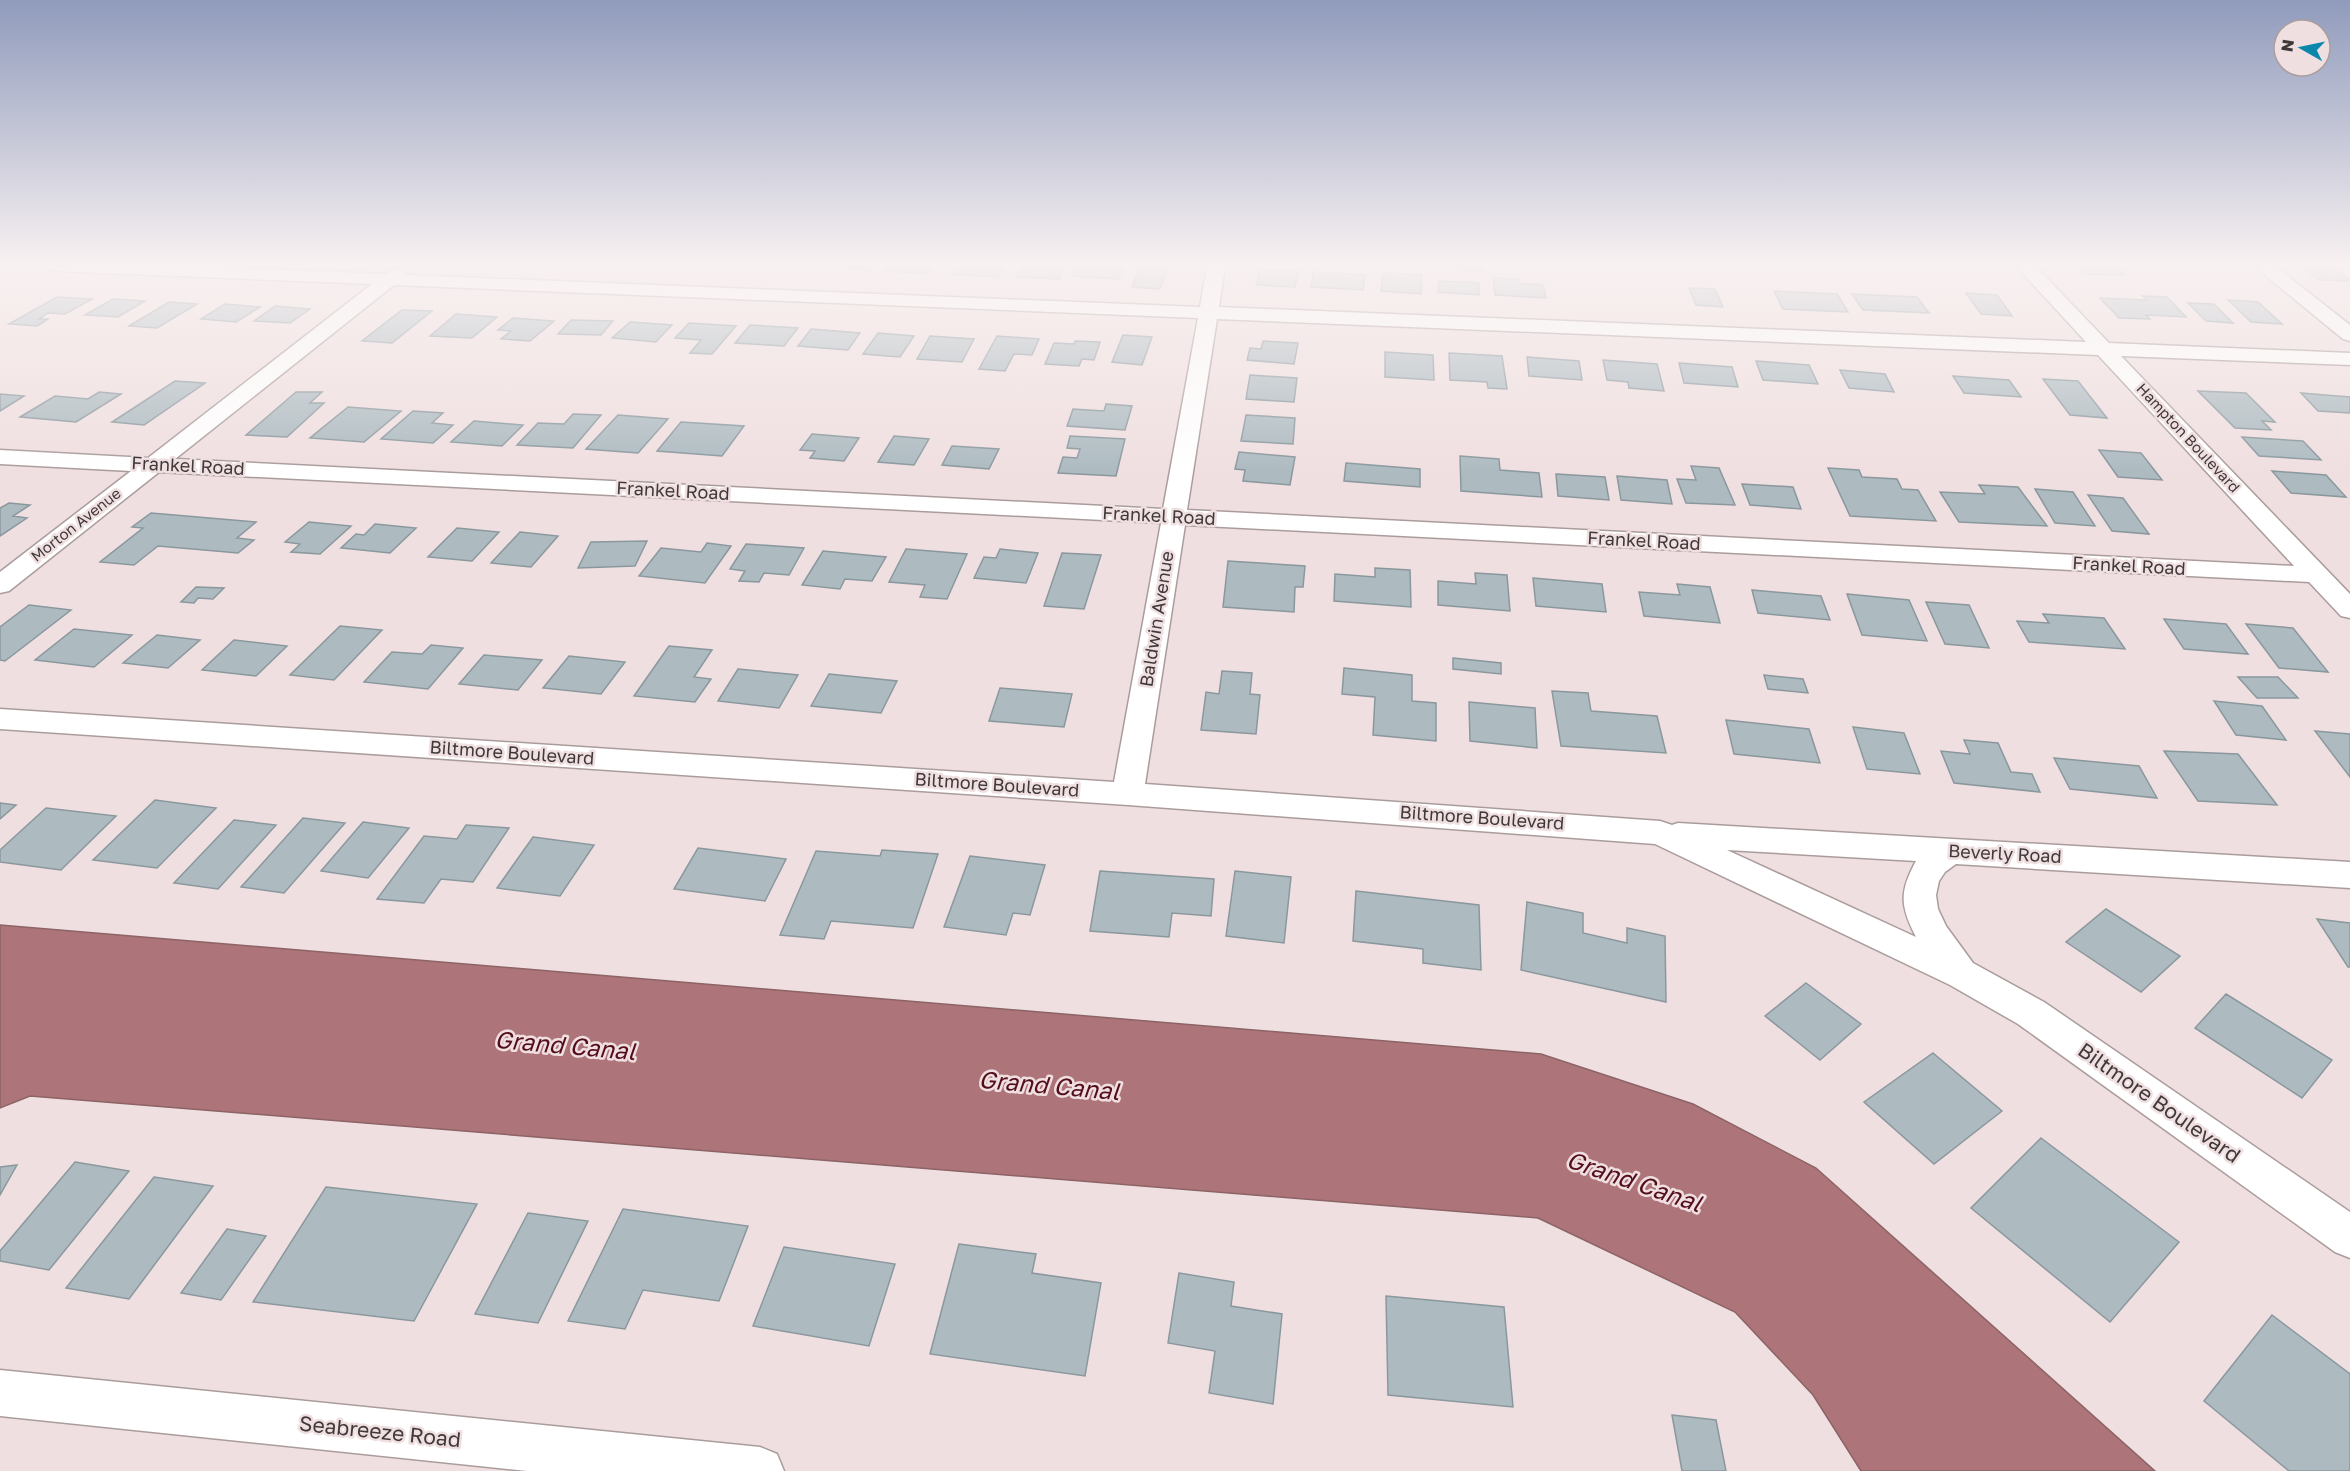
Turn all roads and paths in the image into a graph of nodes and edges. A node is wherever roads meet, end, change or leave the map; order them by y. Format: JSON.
{"nodes":[{"id":1,"x":319,"y":335,"type":"edge"},
{"id":2,"x":1204,"y":335,"type":"edge"},
{"id":3,"x":1747,"y":335,"type":"edge"},
{"id":4,"x":2090,"y":335,"type":"edge"},
{"id":5,"x":2104,"y":349,"type":"junction"},
{"id":6,"x":2350,"y":359,"type":"edge"},
{"id":7,"x":0,"y":457,"type":"edge"},
{"id":8,"x":152,"y":465,"type":"junction"},
{"id":9,"x":1173,"y":517,"type":"junction"},
{"id":10,"x":2317,"y":575,"type":"junction"},
{"id":11,"x":0,"y":585,"type":"edge"},
{"id":12,"x":2350,"y":610,"type":"edge"},
{"id":13,"x":0,"y":719,"type":"edge"},
{"id":14,"x":1128,"y":794,"type":"junction"},
{"id":15,"x":1660,"y":834,"type":"junction"},
{"id":16,"x":1951,"y":851,"type":"junction"},
{"id":17,"x":2350,"y":875,"type":"edge"},
{"id":18,"x":1963,"y":975,"type":"junction"},
{"id":19,"x":2350,"y":1237,"type":"edge"},
{"id":20,"x":0,"y":1393,"type":"edge"},
{"id":21,"x":760,"y":1471,"type":"edge"}],
"edges":[{"from":1,"to":8,"type":"street","name":"Morton Avenue"},
{"from":2,"to":9,"type":"street","name":"Baldwin Avenue"},
{"from":3,"to":5,"type":"street"},
{"from":4,"to":5,"type":"street","name":"Hampton Boulevard"},
{"from":5,"to":6,"type":"street"},
{"from":5,"to":10,"type":"street","name":"Hampton Boulevard"},
{"from":7,"to":8,"type":"street","name":"Frankel Road"},
{"from":8,"to":9,"type":"street","name":"Frankel Road"},
{"from":8,"to":11,"type":"street","name":"Morton Avenue"},
{"from":9,"to":10,"type":"street","name":"Frankel Road"},
{"from":9,"to":14,"type":"street","name":"Baldwin Avenue"},
{"from":10,"to":12,"type":"street","name":"Hampton Boulevard"},
{"from":13,"to":14,"type":"street","name":"Biltmore Boulevard"},
{"from":14,"to":15,"type":"street","name":"Biltmore Boulevard"},
{"from":15,"to":16,"type":"street","name":"Beverly Road"},
{"from":15,"to":18,"type":"street","name":"Biltmore Boulevard"},
{"from":16,"to":17,"type":"street","name":"Beverly Road"},
{"from":16,"to":18,"type":"street","name":"Biltmore Boulevard"},
{"from":18,"to":19,"type":"street","name":"Biltmore Boulevard"},
{"from":20,"to":21,"type":"street","name":"Seabreeze Road"}]}
